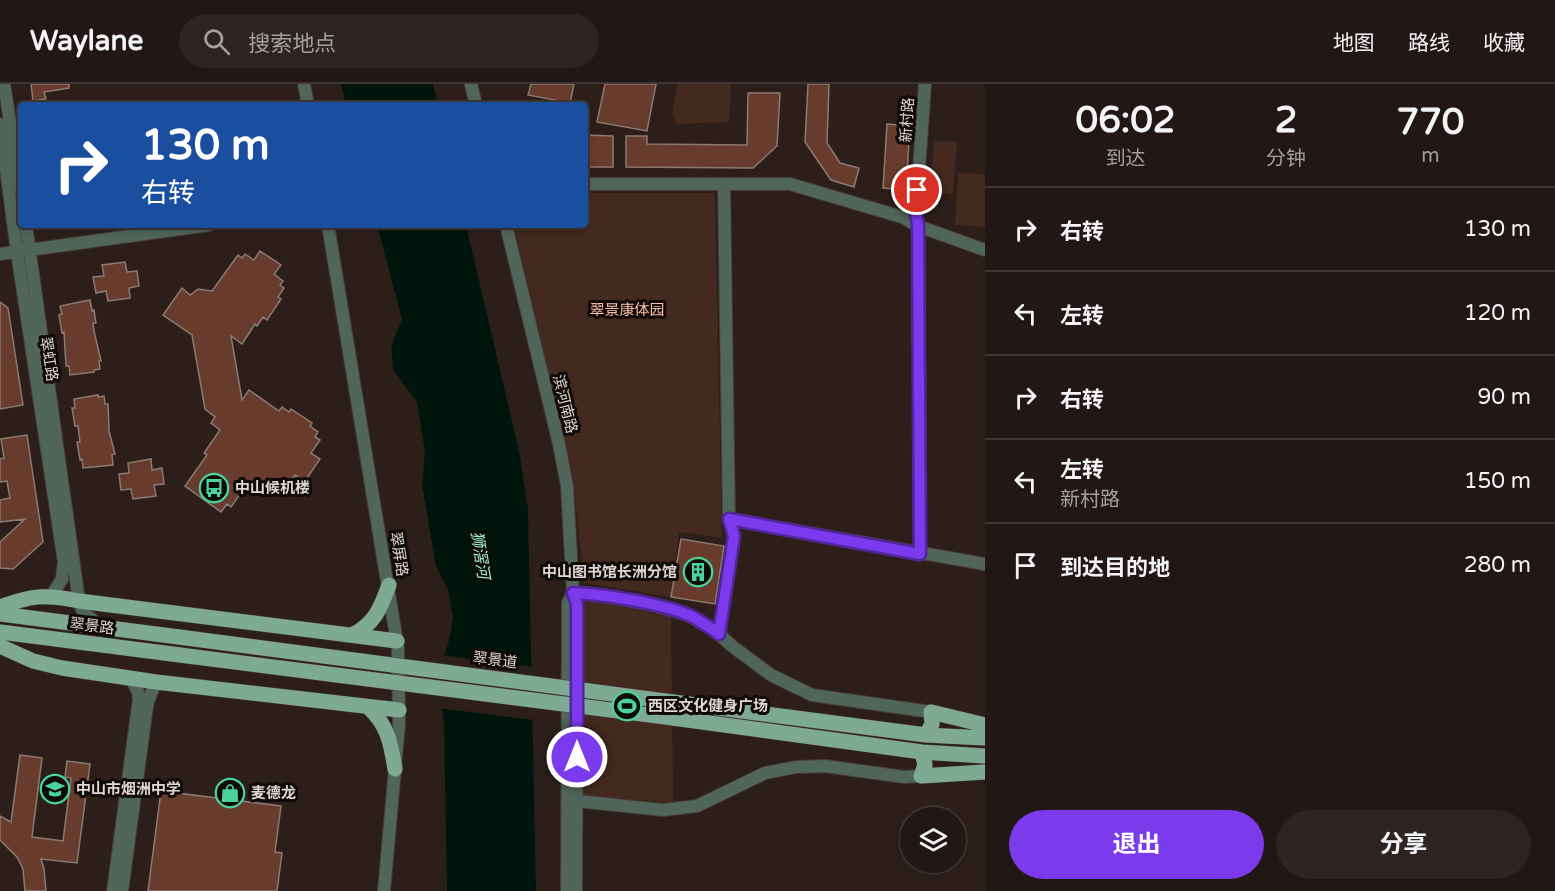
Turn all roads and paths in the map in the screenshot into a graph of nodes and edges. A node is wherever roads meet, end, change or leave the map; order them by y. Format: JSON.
{"nodes":[{"id":1,"x":4,"y":84,"type":"edge"},
{"id":2,"x":304,"y":84,"type":"edge"},
{"id":3,"x":471,"y":84,"type":"edge"},
{"id":4,"x":925,"y":84,"type":"edge"},
{"id":5,"x":307,"y":102,"type":"edge"},
{"id":6,"x":475,"y":102,"type":"edge"},
{"id":7,"x":0,"y":124,"type":"edge"},
{"id":8,"x":18,"y":171,"type":"edge"},
{"id":9,"x":588,"y":184,"type":"edge"},
{"id":10,"x":724,"y":184,"type":"junction"},
{"id":11,"x":918,"y":226,"type":"junction"},
{"id":12,"x":26,"y":228,"type":"edge"},
{"id":13,"x":187,"y":228,"type":"edge"},
{"id":14,"x":329,"y":228,"type":"edge"},
{"id":15,"x":507,"y":228,"type":"edge"},
{"id":16,"x":30,"y":249,"type":"junction"},
{"id":17,"x":985,"y":250,"type":"edge"},
{"id":18,"x":17,"y":252,"type":"junction"},
{"id":19,"x":0,"y":254,"type":"edge"},
{"id":20,"x":729,"y":519,"type":"junction"},
{"id":21,"x":920,"y":554,"type":"junction"},
{"id":22,"x":985,"y":564,"type":"edge"},
{"id":23,"x":389,"y":585,"type":"junction"},
{"id":24,"x":573,"y":593,"type":"junction"},
{"id":25,"x":52,"y":595,"type":"junction"},
{"id":26,"x":79,"y":601,"type":"junction"},
{"id":27,"x":0,"y":607,"type":"edge"},
{"id":28,"x":0,"y":614,"type":"edge"},
{"id":29,"x":101,"y":627,"type":"junction"},
{"id":30,"x":0,"y":632,"type":"edge"},
{"id":31,"x":719,"y":634,"type":"junction"},
{"id":32,"x":352,"y":635,"type":"junction"},
{"id":33,"x":397,"y":641,"type":"junction"},
{"id":34,"x":0,"y":646,"type":"edge"},
{"id":35,"x":131,"y":678,"type":"junction"},
{"id":36,"x":156,"y":682,"type":"junction"},
{"id":37,"x":368,"y":707,"type":"junction"},
{"id":38,"x":399,"y":710,"type":"junction"},
{"id":39,"x":931,"y":712,"type":"junction"},
{"id":40,"x":985,"y":725,"type":"edge"},
{"id":41,"x":926,"y":735,"type":"junction"},
{"id":42,"x":985,"y":738,"type":"edge"},
{"id":43,"x":922,"y":752,"type":"junction"},
{"id":44,"x":985,"y":756,"type":"edge"},
{"id":45,"x":395,"y":769,"type":"junction"},
{"id":46,"x":985,"y":772,"type":"edge"},
{"id":47,"x":921,"y":776,"type":"junction"},
{"id":48,"x":572,"y":802,"type":"junction"},
{"id":49,"x":113,"y":891,"type":"edge"},
{"id":50,"x":123,"y":891,"type":"edge"},
{"id":51,"x":384,"y":891,"type":"edge"},
{"id":52,"x":567,"y":891,"type":"edge"},
{"id":53,"x":576,"y":891,"type":"edge"}],
"edges":[{"from":1,"to":8,"type":"street"},
{"from":2,"to":5,"type":"street"},
{"from":3,"to":6,"type":"street"},
{"from":4,"to":11,"type":"street","name":"新村路"},
{"from":7,"to":18,"type":"street","name":"翠虹路"},
{"from":9,"to":10,"type":"street"},
{"from":10,"to":11,"type":"street"},
{"from":10,"to":20,"type":"street"},
{"from":11,"to":17,"type":"street"},
{"from":11,"to":21,"type":"street","name":"新村路"},
{"from":12,"to":16,"type":"street","name":"翠虹路"},
{"from":13,"to":16,"type":"street"},
{"from":14,"to":23,"type":"street","name":"翠屏路"},
{"from":15,"to":24,"type":"street","name":"滨河南路"},
{"from":16,"to":18,"type":"street"},
{"from":16,"to":26,"type":"street","name":"翠虹路"},
{"from":18,"to":19,"type":"street"},
{"from":18,"to":25,"type":"street","name":"翠虹路"},
{"from":20,"to":21,"type":"street"},
{"from":20,"to":31,"type":"street"},
{"from":21,"to":22,"type":"street"},
{"from":23,"to":32,"type":"main road"},
{"from":23,"to":33,"type":"street","name":"翠屏路"},
{"from":24,"to":31,"type":"street"},
{"from":24,"to":48,"type":"street","name":"滨河南路"},
{"from":25,"to":26,"type":"main road"},
{"from":25,"to":27,"type":"main road"},
{"from":26,"to":29,"type":"street"},
{"from":26,"to":32,"type":"main road"},
{"from":28,"to":29,"type":"main road","name":"翠景道"},
{"from":29,"to":41,"type":"main road","name":"翠景道","bridge":true},
{"from":30,"to":43,"type":"main road","name":"翠景路","bridge":true},
{"from":31,"to":39,"type":"street"},
{"from":32,"to":33,"type":"main road"},
{"from":33,"to":38,"type":"street","name":"翠屏路"},
{"from":34,"to":35,"type":"main road"},
{"from":35,"to":36,"type":"main road"},
{"from":35,"to":49,"type":"street"},
{"from":36,"to":37,"type":"main road"},
{"from":36,"to":50,"type":"street"},
{"from":37,"to":38,"type":"main road"},
{"from":37,"to":45,"type":"main road"},
{"from":38,"to":45,"type":"street","name":"翠屏路"},
{"from":39,"to":40,"type":"main road"},
{"from":39,"to":41,"type":"main road"},
{"from":41,"to":42,"type":"main road","name":"翠景道"},
{"from":43,"to":44,"type":"main road","name":"翠景路"},
{"from":43,"to":47,"type":"main road"},
{"from":45,"to":51,"type":"street","name":"翠屏路"},
{"from":46,"to":47,"type":"main road"},
{"from":47,"to":48,"type":"street"},
{"from":48,"to":52,"type":"street","name":"滨河南路"},
{"from":48,"to":53,"type":"street","name":"滨河南路"}]}
